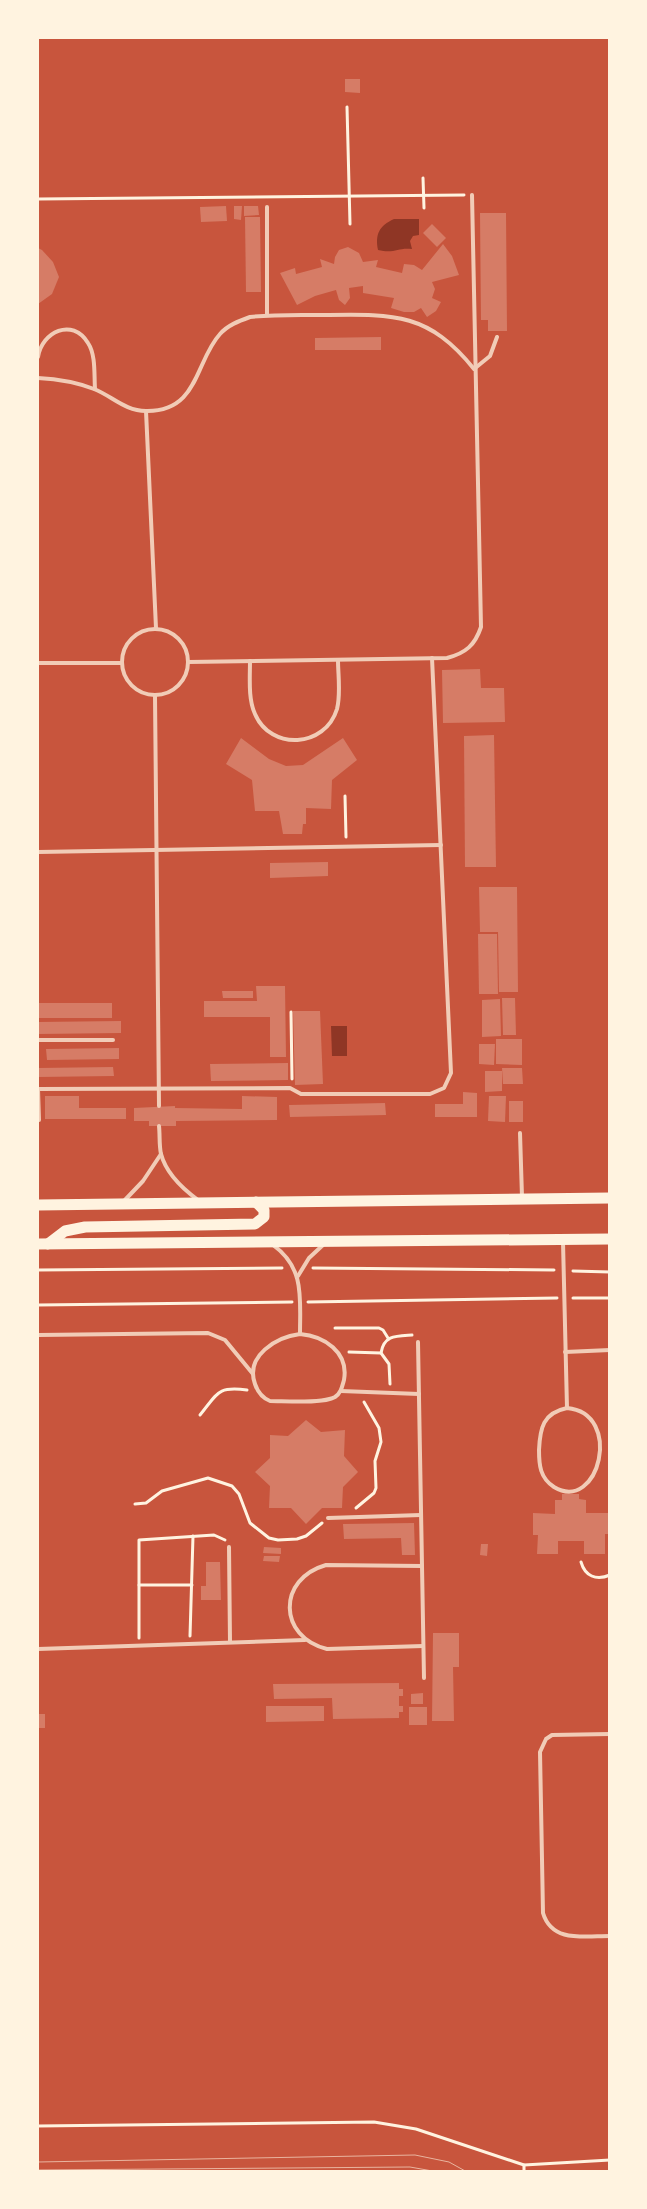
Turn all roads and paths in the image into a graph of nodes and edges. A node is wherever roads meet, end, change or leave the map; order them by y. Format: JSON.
{"nodes":[{"id":1,"x":347,"y":107,"type":"dead end"},
{"id":2,"x":423,"y":178,"type":"dead end"},
{"id":3,"x":423,"y":194,"type":"junction"},
{"id":4,"x":349,"y":195,"type":"junction"},
{"id":5,"x":472,"y":195,"type":"joint"},
{"id":6,"x":38,"y":199,"type":"edge"},
{"id":7,"x":267,"y":207,"type":"dead end"},
{"id":8,"x":424,"y":208,"type":"dead end"},
{"id":9,"x":350,"y":224,"type":"dead end"},
{"id":10,"x":266,"y":315,"type":"junction"},
{"id":11,"x":497,"y":337,"type":"dead end"},
{"id":12,"x":38,"y":357,"type":"edge"},
{"id":13,"x":474,"y":369,"type":"junction"},
{"id":14,"x":38,"y":378,"type":"edge"},
{"id":15,"x":95,"y":389,"type":"junction"},
{"id":16,"x":146,"y":411,"type":"junction"},
{"id":17,"x":156,"y":628,"type":"junction"},
{"id":18,"x":432,"y":658,"type":"junction"},
{"id":19,"x":338,"y":660,"type":"junction"},
{"id":20,"x":250,"y":661,"type":"junction"},
{"id":21,"x":188,"y":662,"type":"junction"},
{"id":22,"x":38,"y":663,"type":"edge"},
{"id":23,"x":121,"y":663,"type":"junction"},
{"id":24,"x":155,"y":696,"type":"junction"},
{"id":25,"x":345,"y":796,"type":"dead end"},
{"id":26,"x":441,"y":845,"type":"junction"},
{"id":27,"x":347,"y":846,"type":"junction"},
{"id":28,"x":156,"y":850,"type":"junction"},
{"id":29,"x":38,"y":852,"type":"edge"},
{"id":30,"x":291,"y":1012,"type":"dead end"},
{"id":31,"x":38,"y":1040,"type":"edge"},
{"id":32,"x":113,"y":1040,"type":"dead end"},
{"id":33,"x":38,"y":1089,"type":"edge"},
{"id":34,"x":293,"y":1089,"type":"junction"},
{"id":35,"x":159,"y":1090,"type":"junction"},
{"id":36,"x":159,"y":1106,"type":"dead end"},
{"id":37,"x":39,"y":1120,"type":"dead end"},
{"id":38,"x":159,"y":1126,"type":"dead end"},
{"id":39,"x":520,"y":1133,"type":"dead end"},
{"id":40,"x":161,"y":1154,"type":"junction"},
{"id":41,"x":610,"y":1198,"type":"edge"},
{"id":42,"x":522,"y":1199,"type":"junction"},
{"id":43,"x":201,"y":1202,"type":"junction"},
{"id":44,"x":256,"y":1202,"type":"junction"},
{"id":45,"x":121,"y":1204,"type":"junction"},
{"id":46,"x":38,"y":1205,"type":"edge"},
{"id":47,"x":610,"y":1239,"type":"edge"},
{"id":48,"x":563,"y":1240,"type":"junction"},
{"id":49,"x":270,"y":1242,"type":"junction"},
{"id":50,"x":327,"y":1242,"type":"junction"},
{"id":51,"x":43,"y":1244,"type":"edge"},
{"id":52,"x":294,"y":1268,"type":"junction"},
{"id":53,"x":302,"y":1268,"type":"junction"},
{"id":54,"x":38,"y":1270,"type":"edge"},
{"id":55,"x":563,"y":1270,"type":"junction"},
{"id":56,"x":610,"y":1272,"type":"edge"},
{"id":57,"x":298,"y":1276,"type":"junction"},
{"id":58,"x":564,"y":1298,"type":"junction"},
{"id":59,"x":610,"y":1298,"type":"edge"},
{"id":60,"x":299,"y":1302,"type":"junction"},
{"id":61,"x":38,"y":1305,"type":"edge"},
{"id":62,"x":335,"y":1328,"type":"dead end"},
{"id":63,"x":300,"y":1334,"type":"junction"},
{"id":64,"x":38,"y":1335,"type":"edge"},
{"id":65,"x":413,"y":1336,"type":"dead end"},
{"id":66,"x":388,"y":1338,"type":"junction"},
{"id":67,"x":328,"y":1342,"type":"junction"},
{"id":68,"x":418,"y":1342,"type":"dead end"},
{"id":69,"x":610,"y":1350,"type":"edge"},
{"id":70,"x":565,"y":1352,"type":"junction"},
{"id":71,"x":381,"y":1353,"type":"junction"},
{"id":72,"x":253,"y":1374,"type":"junction"},
{"id":73,"x":258,"y":1391,"type":"junction"},
{"id":74,"x":341,"y":1391,"type":"junction"},
{"id":75,"x":360,"y":1392,"type":"junction"},
{"id":76,"x":390,"y":1393,"type":"junction"},
{"id":77,"x":419,"y":1394,"type":"junction"},
{"id":78,"x":567,"y":1408,"type":"junction"},
{"id":79,"x":200,"y":1415,"type":"dead end"},
{"id":80,"x":135,"y":1504,"type":"dead end"},
{"id":81,"x":421,"y":1515,"type":"junction"},
{"id":82,"x":328,"y":1518,"type":"joint"},
{"id":83,"x":352,"y":1518,"type":"junction"},
{"id":84,"x":194,"y":1536,"type":"junction"},
{"id":85,"x":229,"y":1547,"type":"joint"},
{"id":86,"x":581,"y":1562,"type":"dead end"},
{"id":87,"x":422,"y":1566,"type":"junction"},
{"id":88,"x":610,"y":1575,"type":"edge"},
{"id":89,"x":139,"y":1585,"type":"junction"},
{"id":90,"x":192,"y":1585,"type":"junction"},
{"id":91,"x":305,"y":1640,"type":"junction"},
{"id":92,"x":230,"y":1642,"type":"junction"},
{"id":93,"x":190,"y":1644,"type":"junction"},
{"id":94,"x":139,"y":1645,"type":"junction"},
{"id":95,"x":423,"y":1646,"type":"junction"},
{"id":96,"x":38,"y":1649,"type":"edge"},
{"id":97,"x":424,"y":1678,"type":"dead end"},
{"id":98,"x":610,"y":1734,"type":"edge"},
{"id":99,"x":610,"y":1936,"type":"edge"},
{"id":100,"x":38,"y":2126,"type":"edge"},
{"id":101,"x":610,"y":2160,"type":"edge"},
{"id":102,"x":524,"y":2165,"type":"junction"},
{"id":103,"x":524,"y":2172,"type":"edge"}],
"edges":[{"from":1,"to":4,"type":"path"},
{"from":2,"to":3,"type":"path"},
{"from":3,"to":4,"type":"path"},
{"from":3,"to":5,"type":"path"},
{"from":3,"to":8,"type":"path"},
{"from":4,"to":6,"type":"path"},
{"from":4,"to":9,"type":"path"},
{"from":5,"to":13,"type":"lane"},
{"from":7,"to":10,"type":"lane"},
{"from":10,"to":13,"type":"lane"},
{"from":10,"to":16,"type":"lane"},
{"from":11,"to":13,"type":"lane"},
{"from":12,"to":15,"type":"lane"},
{"from":13,"to":18,"type":"lane"},
{"from":14,"to":15,"type":"lane"},
{"from":15,"to":16,"type":"lane"},
{"from":16,"to":17,"type":"lane"},
{"from":17,"to":21,"type":"lane"},
{"from":17,"to":23,"type":"lane"},
{"from":18,"to":19,"type":"lane"},
{"from":18,"to":26,"type":"lane"},
{"from":19,"to":20,"type":"lane"},
{"from":19,"to":20,"type":"lane"},
{"from":20,"to":21,"type":"lane"},
{"from":21,"to":24,"type":"lane"},
{"from":22,"to":23,"type":"lane"},
{"from":23,"to":24,"type":"lane"},
{"from":24,"to":28,"type":"lane"},
{"from":25,"to":27,"type":"path"},
{"from":26,"to":27,"type":"lane"},
{"from":26,"to":34,"type":"lane"},
{"from":27,"to":28,"type":"lane"},
{"from":28,"to":29,"type":"lane"},
{"from":28,"to":35,"type":"lane"},
{"from":30,"to":34,"type":"path"},
{"from":31,"to":32,"type":"lane"},
{"from":33,"to":35,"type":"lane"},
{"from":33,"to":37,"type":"lane"},
{"from":34,"to":35,"type":"lane"},
{"from":35,"to":36,"type":"lane"},
{"from":38,"to":40,"type":"lane"},
{"from":39,"to":42,"type":"lane"},
{"from":40,"to":43,"type":"lane"},
{"from":40,"to":45,"type":"lane"},
{"from":41,"to":42,"type":"main road"},
{"from":42,"to":44,"type":"main road"},
{"from":43,"to":44,"type":"main road"},
{"from":43,"to":45,"type":"main road"},
{"from":44,"to":51,"type":"main road"},
{"from":45,"to":46,"type":"main road"},
{"from":47,"to":48,"type":"main road"},
{"from":48,"to":50,"type":"main road"},
{"from":48,"to":55,"type":"lane"},
{"from":49,"to":50,"type":"main road"},
{"from":49,"to":51,"type":"main road"},
{"from":49,"to":52,"type":"lane"},
{"from":50,"to":53,"type":"lane"},
{"from":52,"to":54,"type":"path"},
{"from":52,"to":57,"type":"lane"},
{"from":53,"to":55,"type":"path"},
{"from":53,"to":57,"type":"lane"},
{"from":55,"to":56,"type":"path"},
{"from":55,"to":58,"type":"lane"},
{"from":57,"to":60,"type":"lane"},
{"from":58,"to":59,"type":"path"},
{"from":58,"to":60,"type":"path"},
{"from":58,"to":70,"type":"lane"},
{"from":60,"to":61,"type":"path"},
{"from":60,"to":63,"type":"lane"},
{"from":62,"to":66,"type":"path"},
{"from":63,"to":67,"type":"lane"},
{"from":63,"to":72,"type":"lane"},
{"from":64,"to":72,"type":"lane"},
{"from":65,"to":66,"type":"path"},
{"from":66,"to":71,"type":"path"},
{"from":67,"to":71,"type":"path"},
{"from":67,"to":74,"type":"lane"},
{"from":68,"to":77,"type":"lane"},
{"from":69,"to":70,"type":"lane"},
{"from":70,"to":78,"type":"lane"},
{"from":71,"to":76,"type":"path"},
{"from":72,"to":73,"type":"lane"},
{"from":73,"to":74,"type":"lane"},
{"from":73,"to":79,"type":"path"},
{"from":74,"to":75,"type":"lane"},
{"from":75,"to":76,"type":"lane"},
{"from":75,"to":83,"type":"path"},
{"from":76,"to":77,"type":"lane"},
{"from":77,"to":81,"type":"lane"},
{"from":78,"to":78,"type":"lane"},
{"from":80,"to":82,"type":"path"},
{"from":81,"to":83,"type":"lane"},
{"from":81,"to":87,"type":"lane"},
{"from":82,"to":83,"type":"lane"},
{"from":84,"to":85,"type":"path"},
{"from":84,"to":89,"type":"path"},
{"from":84,"to":90,"type":"path"},
{"from":85,"to":92,"type":"lane"},
{"from":86,"to":88,"type":"path"},
{"from":87,"to":91,"type":"lane"},
{"from":87,"to":95,"type":"lane"},
{"from":89,"to":90,"type":"path"},
{"from":89,"to":94,"type":"path"},
{"from":90,"to":93,"type":"path"},
{"from":91,"to":92,"type":"lane"},
{"from":91,"to":95,"type":"lane"},
{"from":92,"to":93,"type":"lane"},
{"from":93,"to":94,"type":"lane"},
{"from":94,"to":96,"type":"lane"},
{"from":95,"to":97,"type":"lane"},
{"from":98,"to":99,"type":"lane"},
{"from":100,"to":102,"type":"path"},
{"from":101,"to":102,"type":"path"},
{"from":102,"to":103,"type":"path"}]}
